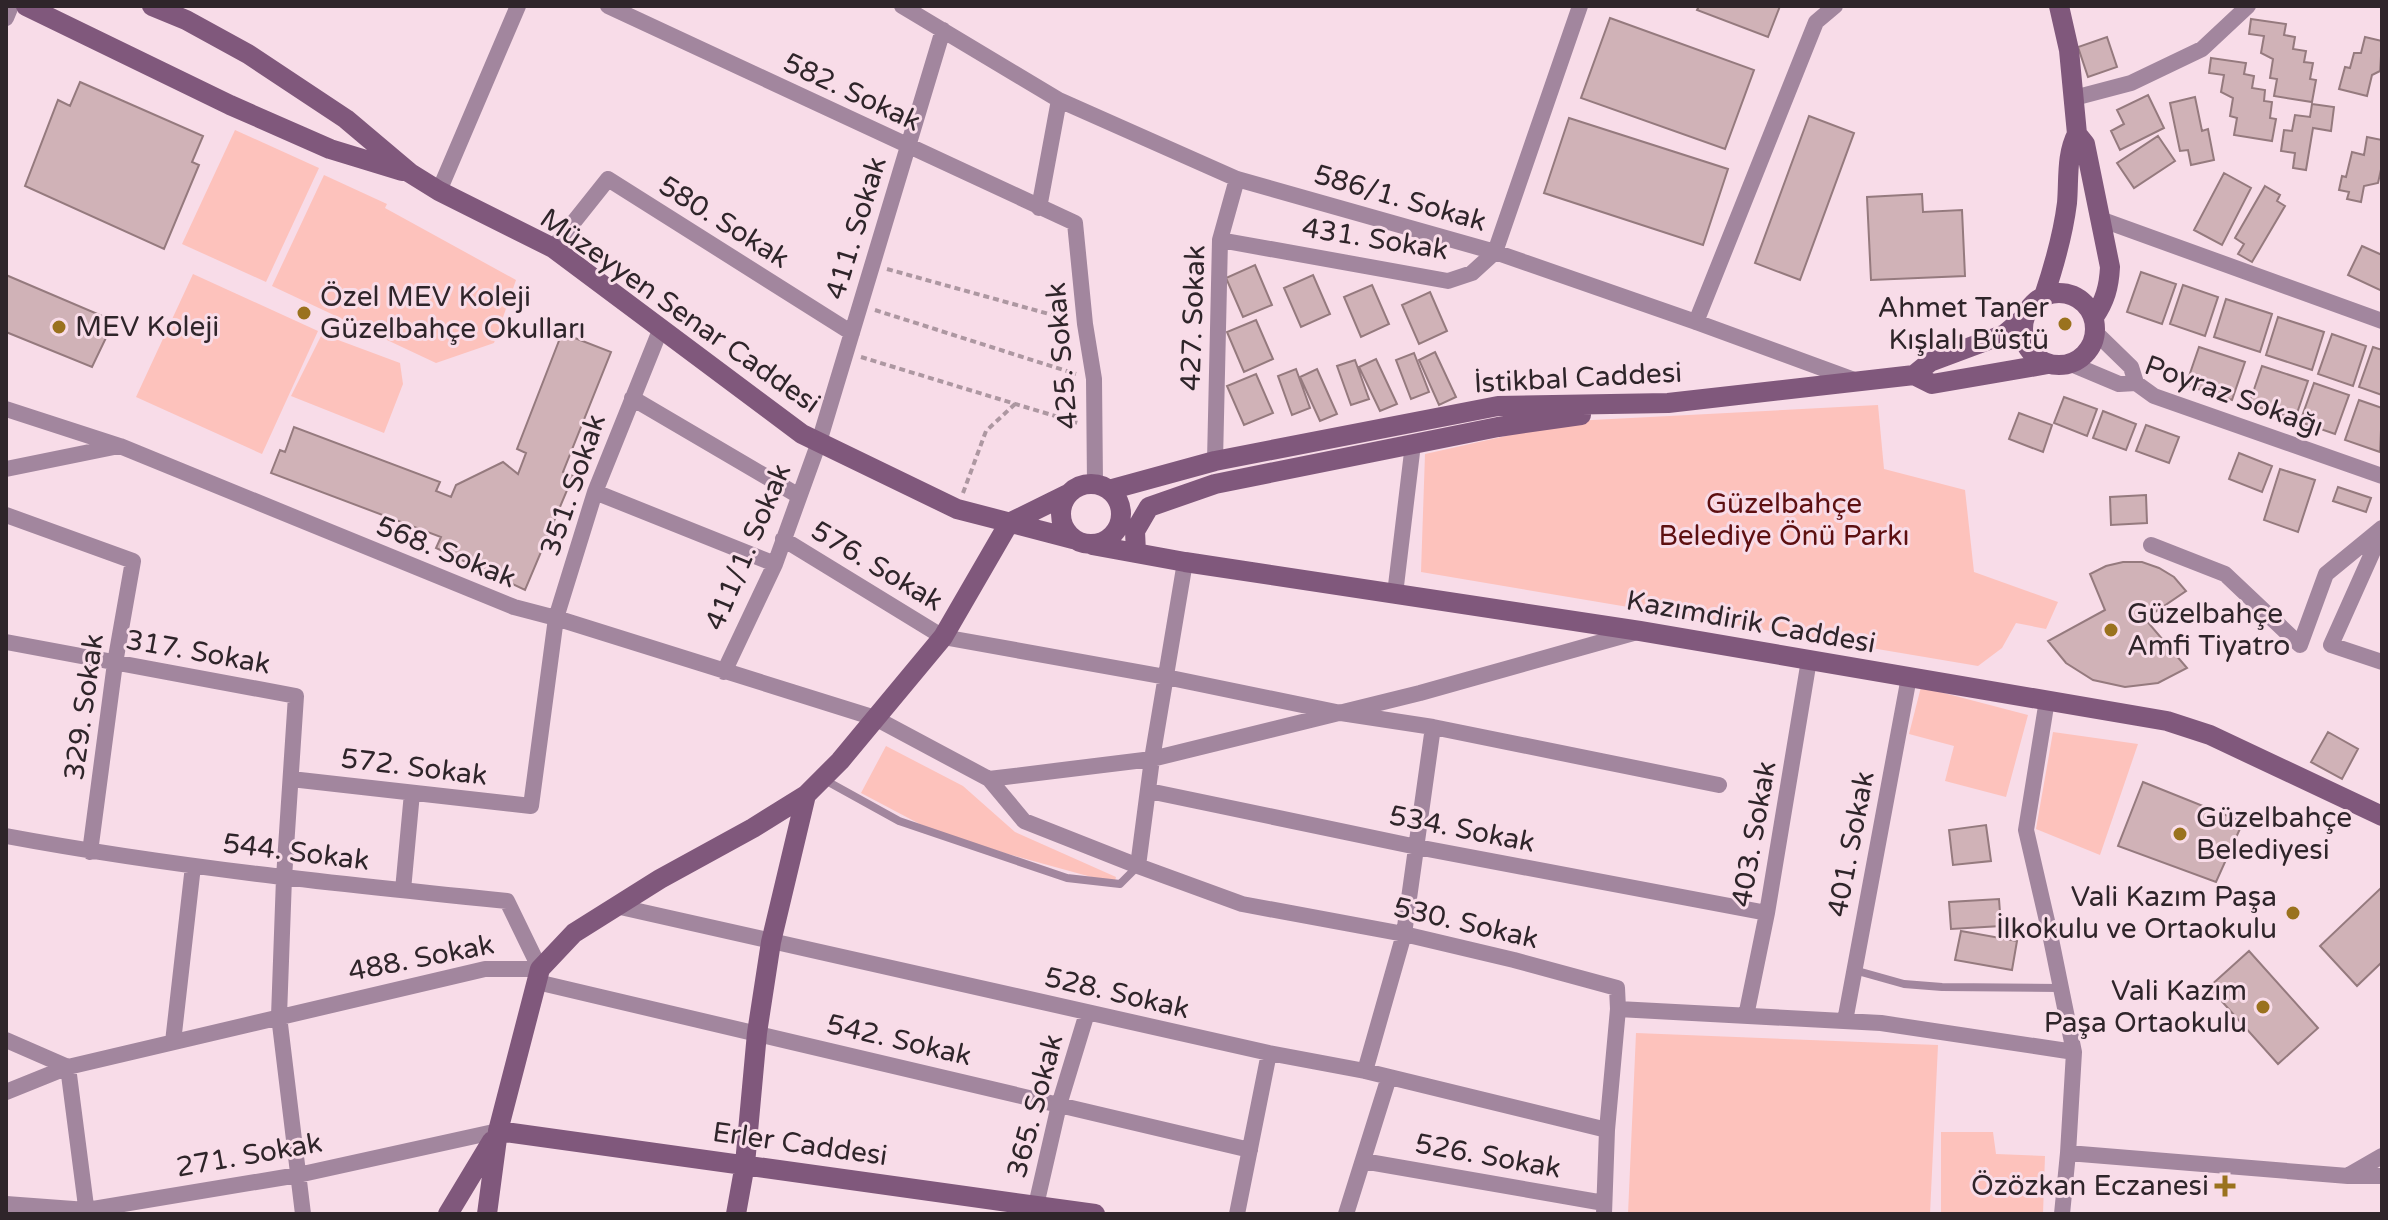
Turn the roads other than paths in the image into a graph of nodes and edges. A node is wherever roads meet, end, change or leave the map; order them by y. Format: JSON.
{"nodes":[{"id":1,"x":11,"y":6,"type":"edge"},
{"id":2,"x":26,"y":6,"type":"edge"},
{"id":3,"x":152,"y":6,"type":"edge"},
{"id":4,"x":518,"y":6,"type":"edge"},
{"id":5,"x":608,"y":6,"type":"edge"},
{"id":6,"x":902,"y":6,"type":"edge"},
{"id":7,"x":1580,"y":6,"type":"edge"},
{"id":8,"x":1835,"y":6,"type":"edge"},
{"id":9,"x":2059,"y":6,"type":"edge"},
{"id":10,"x":2248,"y":6,"type":"edge"},
{"id":11,"x":6,"y":18,"type":"edge"},
{"id":12,"x":943,"y":30,"type":"junction"},
{"id":13,"x":2074,"y":98,"type":"junction"},
{"id":14,"x":1059,"y":100,"type":"junction"},
{"id":15,"x":2077,"y":134,"type":"junction"},
{"id":16,"x":908,"y":147,"type":"junction"},
{"id":17,"x":410,"y":173,"type":"junction"},
{"id":18,"x":1237,"y":179,"type":"junction"},
{"id":19,"x":439,"y":191,"type":"junction"},
{"id":20,"x":1039,"y":208,"type":"junction"},
{"id":21,"x":2100,"y":219,"type":"junction"},
{"id":22,"x":1075,"y":223,"type":"joint"},
{"id":23,"x":1220,"y":240,"type":"junction"},
{"id":24,"x":553,"y":248,"type":"junction"},
{"id":25,"x":1495,"y":252,"type":"junction"},
{"id":26,"x":2044,"y":296,"type":"junction"},
{"id":27,"x":2024,"y":318,"type":"junction"},
{"id":28,"x":2382,"y":321,"type":"edge"},
{"id":29,"x":1696,"y":322,"type":"junction"},
{"id":30,"x":2094,"y":324,"type":"junction"},
{"id":31,"x":661,"y":328,"type":"junction"},
{"id":32,"x":852,"y":333,"type":"junction"},
{"id":33,"x":2059,"y":364,"type":"junction"},
{"id":34,"x":1914,"y":375,"type":"junction"},
{"id":35,"x":1859,"y":381,"type":"junction"},
{"id":36,"x":2136,"y":383,"type":"junction"},
{"id":37,"x":632,"y":398,"type":"junction"},
{"id":38,"x":1668,"y":403,"type":"junction"},
{"id":39,"x":6,"y":409,"type":"edge"},
{"id":40,"x":819,"y":442,"type":"junction"},
{"id":41,"x":1413,"y":444,"type":"junction"},
{"id":42,"x":120,"y":446,"type":"junction"},
{"id":43,"x":1215,"y":461,"type":"junction"},
{"id":44,"x":6,"y":469,"type":"edge"},
{"id":45,"x":2382,"y":476,"type":"edge"},
{"id":46,"x":1102,"y":487,"type":"junction"},
{"id":47,"x":595,"y":492,"type":"junction"},
{"id":48,"x":1068,"y":494,"type":"junction"},
{"id":49,"x":799,"y":496,"type":"junction"},
{"id":50,"x":1149,"y":507,"type":"junction"},
{"id":51,"x":6,"y":515,"type":"edge"},
{"id":52,"x":1121,"y":518,"type":"junction"},
{"id":53,"x":1009,"y":523,"type":"junction"},
{"id":54,"x":2382,"y":529,"type":"edge"},
{"id":55,"x":783,"y":539,"type":"junction"},
{"id":56,"x":1083,"y":542,"type":"junction"},
{"id":57,"x":2151,"y":545,"type":"dead end"},
{"id":58,"x":1136,"y":553,"type":"junction"},
{"id":59,"x":1185,"y":562,"type":"junction"},
{"id":60,"x":775,"y":564,"type":"junction"},
{"id":61,"x":1395,"y":594,"type":"junction"},
{"id":62,"x":556,"y":618,"type":"junction"},
{"id":63,"x":1640,"y":631,"type":"junction"},
{"id":64,"x":943,"y":637,"type":"junction"},
{"id":65,"x":6,"y":642,"type":"edge"},
{"id":66,"x":1809,"y":660,"type":"junction"},
{"id":67,"x":2382,"y":662,"type":"edge"},
{"id":68,"x":115,"y":663,"type":"junction"},
{"id":69,"x":724,"y":672,"type":"junction"},
{"id":70,"x":1166,"y":677,"type":"junction"},
{"id":71,"x":1909,"y":677,"type":"junction"},
{"id":72,"x":2047,"y":700,"type":"junction"},
{"id":73,"x":1341,"y":713,"type":"junction"},
{"id":74,"x":875,"y":718,"type":"junction"},
{"id":75,"x":1433,"y":727,"type":"junction"},
{"id":76,"x":1152,"y":759,"type":"junction"},
{"id":77,"x":822,"y":778,"type":"junction"},
{"id":78,"x":291,"y":779,"type":"junction"},
{"id":79,"x":989,"y":779,"type":"junction"},
{"id":80,"x":1719,"y":785,"type":"dead end"},
{"id":81,"x":1149,"y":791,"type":"junction"},
{"id":82,"x":412,"y":793,"type":"junction"},
{"id":83,"x":806,"y":795,"type":"junction"},
{"id":84,"x":531,"y":806,"type":"joint"},
{"id":85,"x":2382,"y":816,"type":"edge"},
{"id":86,"x":6,"y":836,"type":"edge"},
{"id":87,"x":1417,"y":847,"type":"junction"},
{"id":88,"x":90,"y":852,"type":"junction"},
{"id":89,"x":193,"y":866,"type":"junction"},
{"id":90,"x":1138,"y":866,"type":"junction"},
{"id":91,"x":284,"y":878,"type":"junction"},
{"id":92,"x":403,"y":890,"type":"junction"},
{"id":93,"x":616,"y":906,"type":"junction"},
{"id":94,"x":1767,"y":913,"type":"junction"},
{"id":95,"x":1404,"y":934,"type":"junction"},
{"id":96,"x":771,"y":942,"type":"junction"},
{"id":97,"x":1854,"y":970,"type":"junction"},
{"id":98,"x":538,"y":975,"type":"junction"},
{"id":99,"x":2061,"y":988,"type":"junction"},
{"id":100,"x":1618,"y":1009,"type":"junction"},
{"id":101,"x":1087,"y":1013,"type":"junction"},
{"id":102,"x":279,"y":1016,"type":"junction"},
{"id":103,"x":1746,"y":1016,"type":"junction"},
{"id":104,"x":1845,"y":1021,"type":"junction"},
{"id":105,"x":757,"y":1033,"type":"junction"},
{"id":106,"x":6,"y":1040,"type":"edge"},
{"id":107,"x":173,"y":1042,"type":"junction"},
{"id":108,"x":2074,"y":1052,"type":"junction"},
{"id":109,"x":1269,"y":1053,"type":"junction"},
{"id":110,"x":68,"y":1067,"type":"junction"},
{"id":111,"x":1365,"y":1071,"type":"junction"},
{"id":112,"x":1389,"y":1077,"type":"junction"},
{"id":113,"x":6,"y":1092,"type":"edge"},
{"id":114,"x":1059,"y":1105,"type":"junction"},
{"id":115,"x":1607,"y":1130,"type":"junction"},
{"id":116,"x":498,"y":1131,"type":"junction"},
{"id":117,"x":1250,"y":1150,"type":"junction"},
{"id":118,"x":2068,"y":1153,"type":"junction"},
{"id":119,"x":2382,"y":1156,"type":"edge"},
{"id":120,"x":1363,"y":1161,"type":"junction"},
{"id":121,"x":745,"y":1164,"type":"junction"},
{"id":122,"x":298,"y":1175,"type":"junction"},
{"id":123,"x":2348,"y":1176,"type":"junction"},
{"id":124,"x":2382,"y":1176,"type":"edge"},
{"id":125,"x":6,"y":1204,"type":"edge"},
{"id":126,"x":1604,"y":1208,"type":"edge"},
{"id":127,"x":1035,"y":1210,"type":"edge"},
{"id":128,"x":87,"y":1212,"type":"edge"},
{"id":129,"x":303,"y":1214,"type":"edge"},
{"id":130,"x":448,"y":1214,"type":"edge"},
{"id":131,"x":487,"y":1214,"type":"edge"},
{"id":132,"x":736,"y":1214,"type":"edge"},
{"id":133,"x":1095,"y":1214,"type":"edge"},
{"id":134,"x":1237,"y":1214,"type":"edge"},
{"id":135,"x":1346,"y":1214,"type":"edge"},
{"id":136,"x":2062,"y":1214,"type":"edge"}],
"edges":[{"from":1,"to":11,"type":"street"},
{"from":2,"to":17,"type":"main road","name":"Müzeyyen Senar Caddesi"},
{"from":3,"to":17,"type":"main road","name":"Müzeyyen Senar Caddesi"},
{"from":4,"to":19,"type":"street"},
{"from":5,"to":16,"type":"street","name":"582. Sokak"},
{"from":6,"to":12,"type":"street","name":"586/1. Sokak"},
{"from":7,"to":25,"type":"street"},
{"from":8,"to":29,"type":"street"},
{"from":9,"to":13,"type":"main road"},
{"from":10,"to":13,"type":"street"},
{"from":12,"to":14,"type":"street","name":"586/1. Sokak"},
{"from":12,"to":16,"type":"street","name":"411. Sokak"},
{"from":13,"to":15,"type":"main road"},
{"from":14,"to":18,"type":"street","name":"586/1. Sokak"},
{"from":14,"to":20,"type":"street"},
{"from":15,"to":21,"type":"main road"},
{"from":15,"to":26,"type":"main road"},
{"from":16,"to":20,"type":"street","name":"582. Sokak"},
{"from":16,"to":32,"type":"street","name":"411. Sokak"},
{"from":17,"to":19,"type":"main road","name":"Müzeyyen Senar Caddesi"},
{"from":18,"to":23,"type":"street","name":"427. Sokak"},
{"from":18,"to":25,"type":"street","name":"586/1. Sokak"},
{"from":19,"to":24,"type":"main road","name":"Müzeyyen Senar Caddesi"},
{"from":20,"to":22,"type":"street","name":"582. Sokak"},
{"from":21,"to":28,"type":"street"},
{"from":21,"to":30,"type":"main road"},
{"from":22,"to":46,"type":"street","name":"425. Sokak"},
{"from":23,"to":25,"type":"street","name":"431. Sokak"},
{"from":23,"to":43,"type":"street","name":"427. Sokak"},
{"from":24,"to":31,"type":"main road","name":"Müzeyyen Senar Caddesi"},
{"from":24,"to":32,"type":"street","name":"580. Sokak"},
{"from":25,"to":29,"type":"street","name":"586/1. Sokak"},
{"from":26,"to":27,"type":"main road"},
{"from":26,"to":30,"type":"main road"},
{"from":27,"to":33,"type":"main road"},
{"from":27,"to":34,"type":"main road","name":"İstikbal Caddesi"},
{"from":29,"to":35,"type":"street","name":"586/1. Sokak"},
{"from":30,"to":33,"type":"main road"},
{"from":30,"to":36,"type":"street"},
{"from":31,"to":37,"type":"street","name":"351. Sokak"},
{"from":31,"to":40,"type":"main road","name":"Müzeyyen Senar Caddesi"},
{"from":32,"to":40,"type":"street","name":"411. Sokak"},
{"from":33,"to":34,"type":"main road","name":"İstikbal Caddesi"},
{"from":33,"to":36,"type":"street","name":"Poyraz Sokağı"},
{"from":34,"to":35,"type":"main road","name":"İstikbal Caddesi"},
{"from":35,"to":38,"type":"main road","name":"İstikbal Caddesi"},
{"from":36,"to":45,"type":"street","name":"Poyraz Sokağı"},
{"from":37,"to":47,"type":"street","name":"351. Sokak"},
{"from":37,"to":49,"type":"street"},
{"from":38,"to":41,"type":"main road"},
{"from":38,"to":43,"type":"main road","name":"İstikbal Caddesi"},
{"from":39,"to":42,"type":"street","name":"568. Sokak"},
{"from":40,"to":49,"type":"street","name":"411/1. Sokak"},
{"from":40,"to":53,"type":"main road","name":"Müzeyyen Senar Caddesi"},
{"from":41,"to":50,"type":"main road"},
{"from":41,"to":61,"type":"street"},
{"from":42,"to":44,"type":"street"},
{"from":42,"to":62,"type":"street","name":"568. Sokak"},
{"from":43,"to":46,"type":"main road","name":"İstikbal Caddesi"},
{"from":46,"to":48,"type":"main road"},
{"from":46,"to":52,"type":"main road"},
{"from":47,"to":60,"type":"street","name":"576. Sokak"},
{"from":47,"to":62,"type":"street","name":"351. Sokak"},
{"from":48,"to":53,"type":"main road"},
{"from":48,"to":56,"type":"main road"},
{"from":49,"to":55,"type":"street","name":"411/1. Sokak"},
{"from":50,"to":52,"type":"main road"},
{"from":50,"to":58,"type":"main road"},
{"from":51,"to":68,"type":"street","name":"329. Sokak"},
{"from":52,"to":56,"type":"main road"},
{"from":53,"to":56,"type":"main road","name":"Müzeyyen Senar Caddesi"},
{"from":53,"to":64,"type":"main road"},
{"from":54,"to":57,"type":"street"},
{"from":54,"to":67,"type":"street"},
{"from":55,"to":60,"type":"street","name":"411/1. Sokak"},
{"from":55,"to":64,"type":"street","name":"576. Sokak"},
{"from":56,"to":58,"type":"main road","name":"Kazımdirik Caddesi"},
{"from":58,"to":59,"type":"main road","name":"Kazımdirik Caddesi"},
{"from":59,"to":61,"type":"main road","name":"Kazımdirik Caddesi"},
{"from":59,"to":70,"type":"street"},
{"from":60,"to":69,"type":"street","name":"411/1. Sokak"},
{"from":61,"to":63,"type":"main road","name":"Kazımdirik Caddesi"},
{"from":62,"to":69,"type":"street","name":"568. Sokak"},
{"from":62,"to":84,"type":"street","name":"351. Sokak"},
{"from":63,"to":66,"type":"main road","name":"Kazımdirik Caddesi"},
{"from":63,"to":73,"type":"street"},
{"from":64,"to":70,"type":"street"},
{"from":64,"to":74,"type":"main road"},
{"from":65,"to":68,"type":"street","name":"317. Sokak"},
{"from":66,"to":71,"type":"main road","name":"Kazımdirik Caddesi"},
{"from":66,"to":94,"type":"street","name":"403. Sokak"},
{"from":68,"to":78,"type":"street","name":"317. Sokak"},
{"from":68,"to":88,"type":"street","name":"329. Sokak"},
{"from":69,"to":74,"type":"street","name":"568. Sokak"},
{"from":70,"to":73,"type":"street"},
{"from":70,"to":76,"type":"street"},
{"from":71,"to":72,"type":"main road","name":"Kazımdirik Caddesi"},
{"from":71,"to":97,"type":"street","name":"401. Sokak"},
{"from":72,"to":85,"type":"main road","name":"Kazımdirik Caddesi"},
{"from":72,"to":99,"type":"street"},
{"from":73,"to":75,"type":"street"},
{"from":73,"to":76,"type":"street"},
{"from":74,"to":77,"type":"main road"},
{"from":74,"to":79,"type":"street","name":"530. Sokak"},
{"from":75,"to":80,"type":"street"},
{"from":75,"to":87,"type":"street"},
{"from":76,"to":79,"type":"street"},
{"from":76,"to":81,"type":"street"},
{"from":77,"to":83,"type":"main road"},
{"from":77,"to":90,"type":"lane"},
{"from":78,"to":82,"type":"street","name":"572. Sokak"},
{"from":78,"to":91,"type":"street","name":"317. Sokak"},
{"from":79,"to":90,"type":"street","name":"530. Sokak"},
{"from":81,"to":87,"type":"street","name":"534. Sokak"},
{"from":81,"to":90,"type":"street"},
{"from":82,"to":84,"type":"street","name":"572. Sokak"},
{"from":82,"to":92,"type":"street"},
{"from":83,"to":93,"type":"main road"},
{"from":83,"to":96,"type":"main road"},
{"from":86,"to":88,"type":"street","name":"544. Sokak"},
{"from":87,"to":94,"type":"street","name":"534. Sokak"},
{"from":87,"to":95,"type":"street"},
{"from":88,"to":89,"type":"street","name":"544. Sokak"},
{"from":89,"to":91,"type":"street","name":"544. Sokak"},
{"from":89,"to":107,"type":"street"},
{"from":90,"to":95,"type":"street","name":"530. Sokak"},
{"from":91,"to":92,"type":"street","name":"544. Sokak"},
{"from":91,"to":102,"type":"street","name":"317. Sokak"},
{"from":92,"to":98,"type":"street","name":"544. Sokak"},
{"from":93,"to":96,"type":"street","name":"528. Sokak"},
{"from":93,"to":98,"type":"main road"},
{"from":94,"to":103,"type":"street","name":"403. Sokak"},
{"from":95,"to":100,"type":"street","name":"530. Sokak"},
{"from":95,"to":111,"type":"street"},
{"from":96,"to":101,"type":"street","name":"528. Sokak"},
{"from":96,"to":105,"type":"main road"},
{"from":97,"to":99,"type":"lane"},
{"from":97,"to":104,"type":"street","name":"401. Sokak"},
{"from":98,"to":102,"type":"street","name":"488. Sokak"},
{"from":98,"to":105,"type":"street","name":"542. Sokak"},
{"from":98,"to":116,"type":"main road"},
{"from":99,"to":108,"type":"street"},
{"from":100,"to":103,"type":"street"},
{"from":100,"to":115,"type":"street"},
{"from":101,"to":109,"type":"street","name":"528. Sokak"},
{"from":101,"to":114,"type":"street","name":"365. Sokak"},
{"from":102,"to":107,"type":"street","name":"488. Sokak"},
{"from":102,"to":122,"type":"street","name":"317. Sokak"},
{"from":103,"to":104,"type":"street"},
{"from":104,"to":108,"type":"street"},
{"from":105,"to":114,"type":"street","name":"542. Sokak"},
{"from":105,"to":121,"type":"main road"},
{"from":106,"to":110,"type":"street"},
{"from":107,"to":110,"type":"street","name":"488. Sokak"},
{"from":108,"to":118,"type":"street"},
{"from":109,"to":111,"type":"street","name":"528. Sokak"},
{"from":109,"to":117,"type":"street"},
{"from":110,"to":113,"type":"street","name":"488. Sokak"},
{"from":110,"to":128,"type":"street"},
{"from":111,"to":112,"type":"street","name":"528. Sokak"},
{"from":112,"to":115,"type":"street","name":"528. Sokak"},
{"from":112,"to":120,"type":"street"},
{"from":114,"to":117,"type":"street","name":"542. Sokak"},
{"from":114,"to":127,"type":"street","name":"365. Sokak"},
{"from":115,"to":126,"type":"street"},
{"from":116,"to":121,"type":"main road","name":"Erler Caddesi"},
{"from":116,"to":122,"type":"street","name":"271. Sokak"},
{"from":116,"to":130,"type":"main road"},
{"from":116,"to":131,"type":"main road"},
{"from":117,"to":134,"type":"street"},
{"from":118,"to":123,"type":"street"},
{"from":118,"to":136,"type":"street"},
{"from":119,"to":123,"type":"street"},
{"from":120,"to":126,"type":"street","name":"526. Sokak"},
{"from":120,"to":135,"type":"street"},
{"from":121,"to":127,"type":"main road","name":"Erler Caddesi"},
{"from":121,"to":132,"type":"main road"},
{"from":122,"to":128,"type":"street","name":"271. Sokak"},
{"from":122,"to":129,"type":"street","name":"317. Sokak"},
{"from":123,"to":124,"type":"street"},
{"from":125,"to":128,"type":"street","name":"271. Sokak"},
{"from":127,"to":133,"type":"main road","name":"Erler Caddesi"}]}
